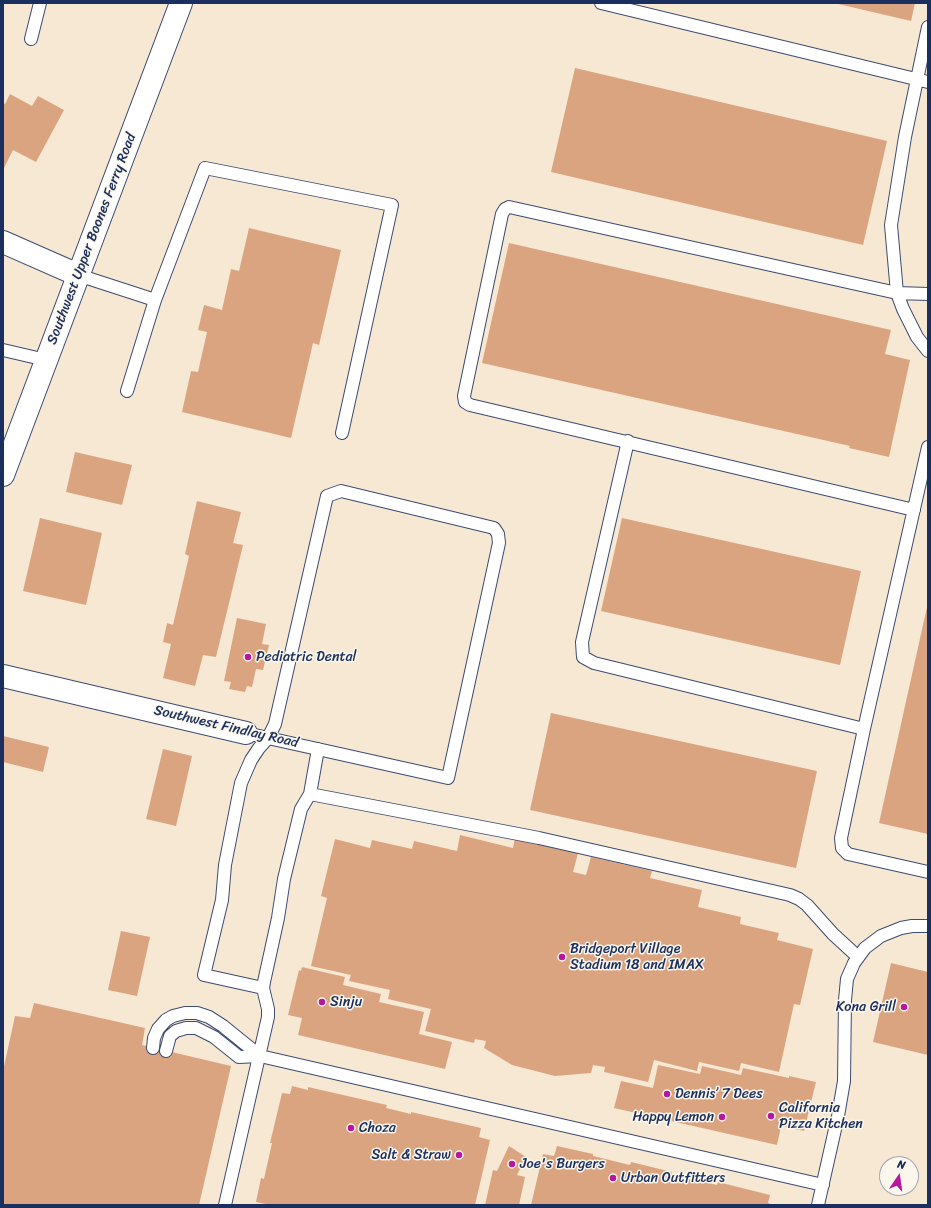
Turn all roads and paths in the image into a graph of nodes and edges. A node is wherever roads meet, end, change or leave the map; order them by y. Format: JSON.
{"nodes":[{"id":1,"x":40,"y":3,"type":"edge"},
{"id":2,"x":181,"y":3,"type":"edge"},
{"id":3,"x":601,"y":3,"type":"edge"},
{"id":4,"x":928,"y":27,"type":"edge"},
{"id":5,"x":31,"y":39,"type":"dead end"},
{"id":6,"x":922,"y":81,"type":"edge"},
{"id":7,"x":3,"y":242,"type":"edge"},
{"id":8,"x":78,"y":275,"type":"junction"},
{"id":9,"x":897,"y":293,"type":"junction"},
{"id":10,"x":928,"y":294,"type":"edge"},
{"id":11,"x":155,"y":300,"type":"junction"},
{"id":12,"x":3,"y":350,"type":"edge"},
{"id":13,"x":928,"y":351,"type":"edge"},
{"id":14,"x":46,"y":360,"type":"junction"},
{"id":15,"x":127,"y":391,"type":"dead end"},
{"id":16,"x":342,"y":433,"type":"dead end"},
{"id":17,"x":628,"y":441,"type":"junction"},
{"id":18,"x":928,"y":447,"type":"edge"},
{"id":19,"x":3,"y":475,"type":"edge"},
{"id":20,"x":914,"y":510,"type":"junction"},
{"id":21,"x":3,"y":676,"type":"edge"},
{"id":22,"x":864,"y":729,"type":"junction"},
{"id":23,"x":246,"y":733,"type":"joint"},
{"id":24,"x":268,"y":738,"type":"junction"},
{"id":25,"x":318,"y":749,"type":"junction"},
{"id":26,"x":310,"y":794,"type":"junction"},
{"id":27,"x":928,"y":872,"type":"edge"},
{"id":28,"x":928,"y":926,"type":"edge"},
{"id":29,"x":858,"y":957,"type":"junction"},
{"id":30,"x":263,"y":988,"type":"junction"},
{"id":31,"x":153,"y":1048,"type":"dead end"},
{"id":32,"x":166,"y":1051,"type":"dead end"},
{"id":33,"x":260,"y":1056,"type":"junction"},
{"id":34,"x":823,"y":1185,"type":"junction"},
{"id":35,"x":225,"y":1205,"type":"edge"},
{"id":36,"x":818,"y":1205,"type":"edge"}],
"edges":[{"from":1,"to":5,"type":"lane"},
{"from":2,"to":8,"type":"main road","name":"Southwest Upper Boones Ferry Road"},
{"from":3,"to":6,"type":"lane"},
{"from":4,"to":6,"type":"lane"},
{"from":6,"to":9,"type":"lane"},
{"from":7,"to":8,"type":"main road"},
{"from":8,"to":11,"type":"lane"},
{"from":8,"to":14,"type":"main road","name":"Southwest Upper Boones Ferry Road"},
{"from":9,"to":10,"type":"lane"},
{"from":9,"to":13,"type":"lane"},
{"from":9,"to":17,"type":"lane"},
{"from":11,"to":15,"type":"lane"},
{"from":11,"to":16,"type":"lane"},
{"from":12,"to":14,"type":"lane"},
{"from":14,"to":19,"type":"main road","name":"Southwest Upper Boones Ferry Road"},
{"from":17,"to":20,"type":"lane"},
{"from":17,"to":22,"type":"lane"},
{"from":18,"to":20,"type":"lane"},
{"from":20,"to":22,"type":"lane"},
{"from":21,"to":23,"type":"main road","name":"Southwest Findlay Road"},
{"from":22,"to":27,"type":"lane"},
{"from":23,"to":24,"type":"lane","name":"Southwest Findlay Road"},
{"from":24,"to":25,"type":"lane","name":"Southwest Findlay Road"},
{"from":24,"to":25,"type":"lane","name":"Southwest Findlay Road"},
{"from":24,"to":30,"type":"lane"},
{"from":25,"to":26,"type":"lane"},
{"from":26,"to":29,"type":"lane"},
{"from":26,"to":30,"type":"lane"},
{"from":28,"to":29,"type":"lane"},
{"from":29,"to":34,"type":"lane"},
{"from":30,"to":33,"type":"lane"},
{"from":31,"to":33,"type":"lane"},
{"from":32,"to":33,"type":"lane"},
{"from":33,"to":34,"type":"lane"},
{"from":33,"to":35,"type":"lane"},
{"from":34,"to":36,"type":"lane"}]}
